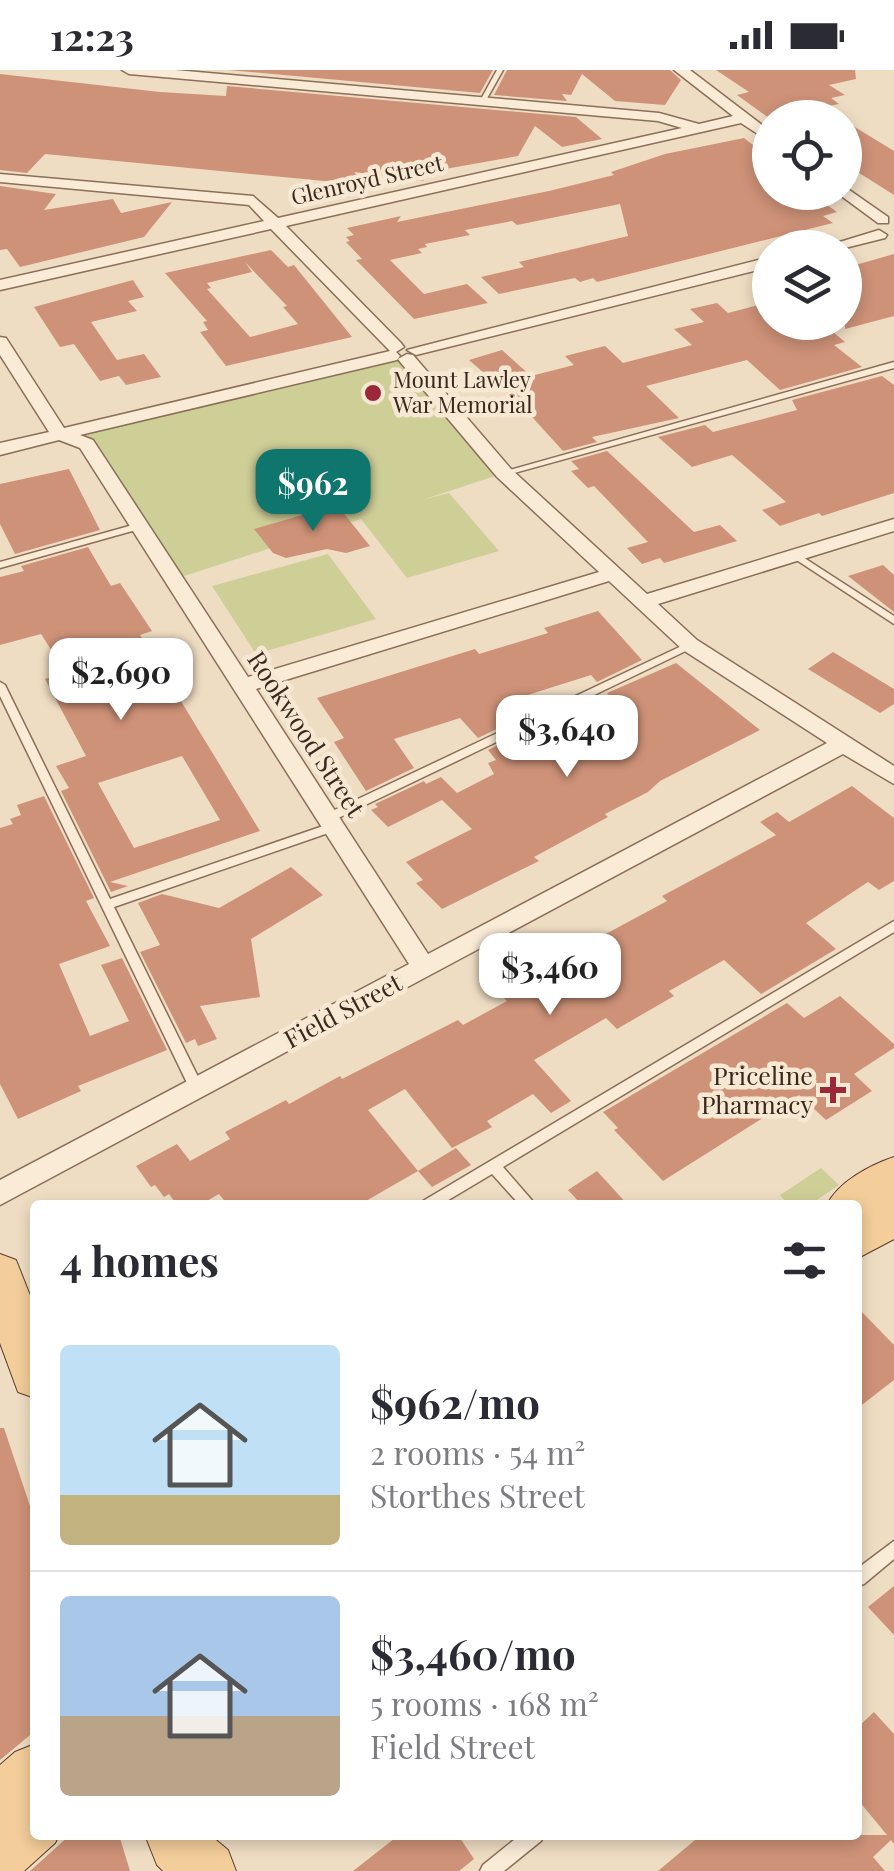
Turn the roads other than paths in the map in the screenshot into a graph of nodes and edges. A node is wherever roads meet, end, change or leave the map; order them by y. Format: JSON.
{"nodes":[{"id":1,"x":130,"y":70,"type":"edge"},
{"id":2,"x":500,"y":70,"type":"edge"},
{"id":3,"x":681,"y":70,"type":"edge"},
{"id":4,"x":484,"y":101,"type":"junction"},
{"id":5,"x":744,"y":118,"type":"junction"},
{"id":6,"x":752,"y":124,"type":"edge"},
{"id":7,"x":700,"y":128,"type":"junction"},
{"id":8,"x":0,"y":178,"type":"edge"},
{"id":9,"x":862,"y":207,"type":"edge"},
{"id":10,"x":274,"y":223,"type":"junction"},
{"id":11,"x":887,"y":229,"type":"edge"},
{"id":12,"x":862,"y":237,"type":"edge"},
{"id":13,"x":752,"y":266,"type":"edge"},
{"id":14,"x":0,"y":285,"type":"edge"},
{"id":15,"x":0,"y":342,"type":"edge"},
{"id":16,"x":402,"y":353,"type":"junction"},
{"id":17,"x":894,"y":365,"type":"edge"},
{"id":18,"x":58,"y":434,"type":"junction"},
{"id":19,"x":0,"y":449,"type":"edge"},
{"id":20,"x":504,"y":472,"type":"junction"},
{"id":21,"x":894,"y":525,"type":"edge"},
{"id":22,"x":140,"y":526,"type":"junction"},
{"id":23,"x":794,"y":555,"type":"junction"},
{"id":24,"x":0,"y":565,"type":"edge"},
{"id":25,"x":613,"y":574,"type":"junction"},
{"id":26,"x":644,"y":602,"type":"junction"},
{"id":27,"x":894,"y":621,"type":"edge"},
{"id":28,"x":690,"y":645,"type":"junction"},
{"id":29,"x":0,"y":686,"type":"edge"},
{"id":30,"x":243,"y":686,"type":"junction"},
{"id":31,"x":844,"y":744,"type":"junction"},
{"id":32,"x":893,"y":775,"type":"edge"},
{"id":33,"x":330,"y":822,"type":"junction"},
{"id":34,"x":107,"y":905,"type":"junction"},
{"id":35,"x":894,"y":926,"type":"edge"},
{"id":36,"x":424,"y":968,"type":"junction"},
{"id":37,"x":196,"y":1089,"type":"junction"},
{"id":38,"x":494,"y":1166,"type":"junction"},
{"id":39,"x":894,"y":1175,"type":"edge"},
{"id":40,"x":0,"y":1194,"type":"edge"},
{"id":41,"x":436,"y":1200,"type":"edge"},
{"id":42,"x":525,"y":1200,"type":"edge"},
{"id":43,"x":856,"y":1200,"type":"edge"},
{"id":44,"x":894,"y":1214,"type":"edge"},
{"id":45,"x":862,"y":1236,"type":"edge"},
{"id":46,"x":5,"y":1303,"type":"edge"},
{"id":47,"x":30,"y":1364,"type":"edge"},
{"id":48,"x":894,"y":1549,"type":"edge"},
{"id":49,"x":862,"y":1575,"type":"edge"},
{"id":50,"x":30,"y":1776,"type":"edge"},
{"id":51,"x":0,"y":1802,"type":"edge"},
{"id":52,"x":30,"y":1827,"type":"edge"},
{"id":53,"x":176,"y":1840,"type":"edge"},
{"id":54,"x":213,"y":1840,"type":"edge"},
{"id":55,"x":529,"y":1840,"type":"edge"},
{"id":56,"x":0,"y":1854,"type":"edge"},
{"id":57,"x":210,"y":1871,"type":"edge"},
{"id":58,"x":490,"y":1871,"type":"edge"}],
"edges":[{"from":1,"to":4,"type":"street"},
{"from":2,"to":4,"type":"lane"},
{"from":3,"to":5,"type":"street"},
{"from":4,"to":7,"type":"street"},
{"from":5,"to":6,"type":"street"},
{"from":5,"to":7,"type":"street","name":"Glenroyd Street"},
{"from":7,"to":10,"type":"street","name":"Glenroyd Street"},
{"from":8,"to":10,"type":"street"},
{"from":9,"to":11,"type":"street"},
{"from":10,"to":14,"type":"street","name":"Glenroyd Street"},
{"from":10,"to":16,"type":"street"},
{"from":11,"to":12,"type":"street"},
{"from":13,"to":16,"type":"street"},
{"from":15,"to":18,"type":"street","name":"Rookwood Street"},
{"from":16,"to":18,"type":"street"},
{"from":16,"to":20,"type":"street"},
{"from":17,"to":20,"type":"lane"},
{"from":18,"to":19,"type":"street"},
{"from":18,"to":22,"type":"street","name":"Rookwood Street"},
{"from":20,"to":25,"type":"street"},
{"from":21,"to":23,"type":"street"},
{"from":22,"to":24,"type":"lane"},
{"from":22,"to":30,"type":"street","name":"Rookwood Street"},
{"from":23,"to":26,"type":"street"},
{"from":23,"to":27,"type":"lane"},
{"from":25,"to":26,"type":"street"},
{"from":25,"to":30,"type":"street"},
{"from":26,"to":28,"type":"street"},
{"from":28,"to":31,"type":"street"},
{"from":28,"to":33,"type":"lane"},
{"from":29,"to":34,"type":"lane"},
{"from":30,"to":33,"type":"street","name":"Rookwood Street"},
{"from":31,"to":32,"type":"street"},
{"from":31,"to":36,"type":"street","name":"Field Street"},
{"from":33,"to":34,"type":"lane"},
{"from":33,"to":36,"type":"street","name":"Rookwood Street"},
{"from":34,"to":37,"type":"lane"},
{"from":35,"to":38,"type":"lane"},
{"from":36,"to":37,"type":"street","name":"Field Street"},
{"from":37,"to":40,"type":"street","name":"Field Street"},
{"from":38,"to":41,"type":"lane"},
{"from":38,"to":42,"type":"lane"},
{"from":39,"to":43,"type":"main road"},
{"from":44,"to":45,"type":"main road"},
{"from":46,"to":47,"type":"main road"},
{"from":48,"to":49,"type":"lane"},
{"from":50,"to":51,"type":"main road"},
{"from":52,"to":56,"type":"main road"},
{"from":53,"to":57,"type":"main road"},
{"from":54,"to":57,"type":"main road"},
{"from":55,"to":58,"type":"lane"}]}
